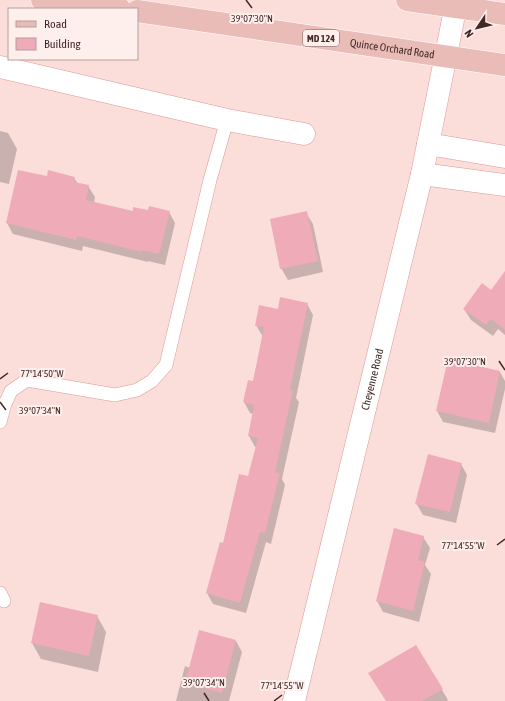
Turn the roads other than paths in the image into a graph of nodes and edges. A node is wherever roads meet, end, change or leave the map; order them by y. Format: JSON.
{"nodes":[{"id":1,"x":42,"y":0,"type":"edge"},
{"id":2,"x":407,"y":0,"type":"edge"},
{"id":3,"x":456,"y":4,"type":"edge"},
{"id":4,"x":111,"y":8,"type":"edge"},
{"id":5,"x":138,"y":11,"type":"edge"},
{"id":6,"x":505,"y":14,"type":"edge"},
{"id":7,"x":446,"y":56,"type":"junction"},
{"id":8,"x":505,"y":65,"type":"edge"},
{"id":9,"x":0,"y":67,"type":"edge"},
{"id":10,"x":227,"y":120,"type":"junction"},
{"id":11,"x":304,"y":134,"type":"dead end"},
{"id":12,"x":428,"y":144,"type":"junction"},
{"id":13,"x":505,"y":157,"type":"edge"},
{"id":14,"x":422,"y":174,"type":"junction"},
{"id":15,"x":505,"y":186,"type":"edge"},
{"id":16,"x":0,"y":422,"type":"edge"},
{"id":17,"x":294,"y":701,"type":"edge"}],
"edges":[{"from":1,"to":4,"type":"main road"},
{"from":2,"to":3,"type":"main road"},
{"from":3,"to":6,"type":"main road"},
{"from":3,"to":7,"type":"street","name":"Cheyenne Road"},
{"from":5,"to":7,"type":"main road","name":"Quince Orchard Road","number":"MD 124"},
{"from":7,"to":8,"type":"main road","name":"Quince Orchard Road","number":"MD 124"},
{"from":7,"to":12,"type":"street","name":"Cheyenne Road"},
{"from":9,"to":10,"type":"street"},
{"from":10,"to":11,"type":"street"},
{"from":10,"to":16,"type":"lane"},
{"from":12,"to":13,"type":"street"},
{"from":12,"to":14,"type":"street","name":"Cheyenne Road"},
{"from":14,"to":15,"type":"street"},
{"from":14,"to":17,"type":"street","name":"Cheyenne Road"}]}
